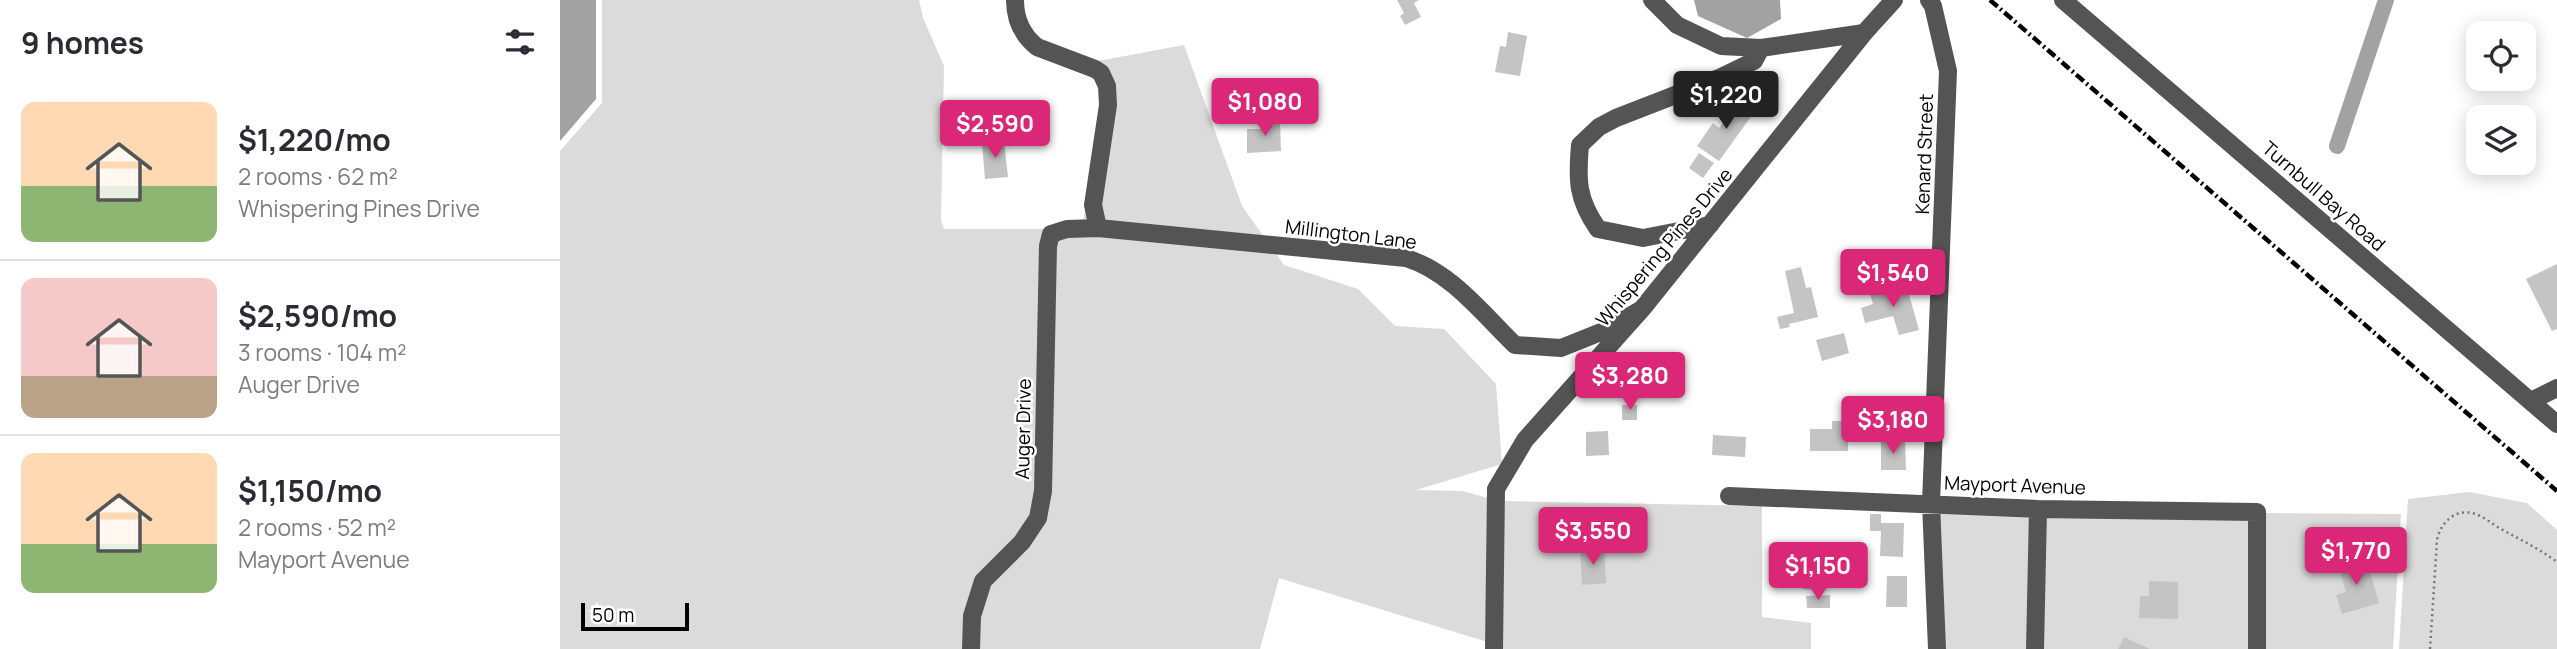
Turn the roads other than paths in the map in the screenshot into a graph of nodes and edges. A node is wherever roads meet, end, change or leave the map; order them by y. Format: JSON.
{"nodes":[{"id":1,"x":1015,"y":0,"type":"edge"},
{"id":2,"x":1652,"y":0,"type":"edge"},
{"id":3,"x":1894,"y":0,"type":"edge"},
{"id":4,"x":1929,"y":0,"type":"edge"},
{"id":5,"x":2063,"y":0,"type":"edge"},
{"id":6,"x":1864,"y":33,"type":"junction"},
{"id":7,"x":1761,"y":48,"type":"junction"},
{"id":8,"x":1710,"y":225,"type":"junction"},
{"id":9,"x":1098,"y":228,"type":"junction"},
{"id":10,"x":1642,"y":309,"type":"junction"},
{"id":11,"x":2557,"y":388,"type":"edge"},
{"id":12,"x":2531,"y":401,"type":"junction"},
{"id":13,"x":2557,"y":424,"type":"edge"},
{"id":14,"x":1729,"y":496,"type":"dead end"},
{"id":15,"x":1931,"y":503,"type":"junction"},
{"id":16,"x":2038,"y":509,"type":"junction"},
{"id":17,"x":971,"y":649,"type":"edge"},
{"id":18,"x":1494,"y":649,"type":"edge"},
{"id":19,"x":1937,"y":649,"type":"edge"},
{"id":20,"x":2035,"y":649,"type":"edge"},
{"id":21,"x":2258,"y":649,"type":"edge"}],
"edges":[{"from":1,"to":9,"type":"street"},
{"from":2,"to":7,"type":"street"},
{"from":3,"to":6,"type":"street","name":"Whispering Pines Drive"},
{"from":4,"to":15,"type":"street","name":"Kenard Street"},
{"from":5,"to":12,"type":"street","name":"Turnbull Bay Road"},
{"from":6,"to":7,"type":"street"},
{"from":6,"to":8,"type":"street","name":"Whispering Pines Drive"},
{"from":7,"to":8,"type":"street"},
{"from":8,"to":10,"type":"street","name":"Whispering Pines Drive"},
{"from":9,"to":10,"type":"street","name":"Millington Lane"},
{"from":9,"to":17,"type":"street","name":"Auger Drive"},
{"from":10,"to":18,"type":"street","name":"Whispering Pines Drive"},
{"from":11,"to":12,"type":"street"},
{"from":12,"to":13,"type":"street","name":"Turnbull Bay Road"},
{"from":14,"to":15,"type":"street","name":"Mayport Avenue"},
{"from":15,"to":16,"type":"street","name":"Mayport Avenue"},
{"from":15,"to":19,"type":"street","name":"Kenard Street"},
{"from":16,"to":20,"type":"street"},
{"from":16,"to":21,"type":"street","name":"Mayport Avenue"}]}
